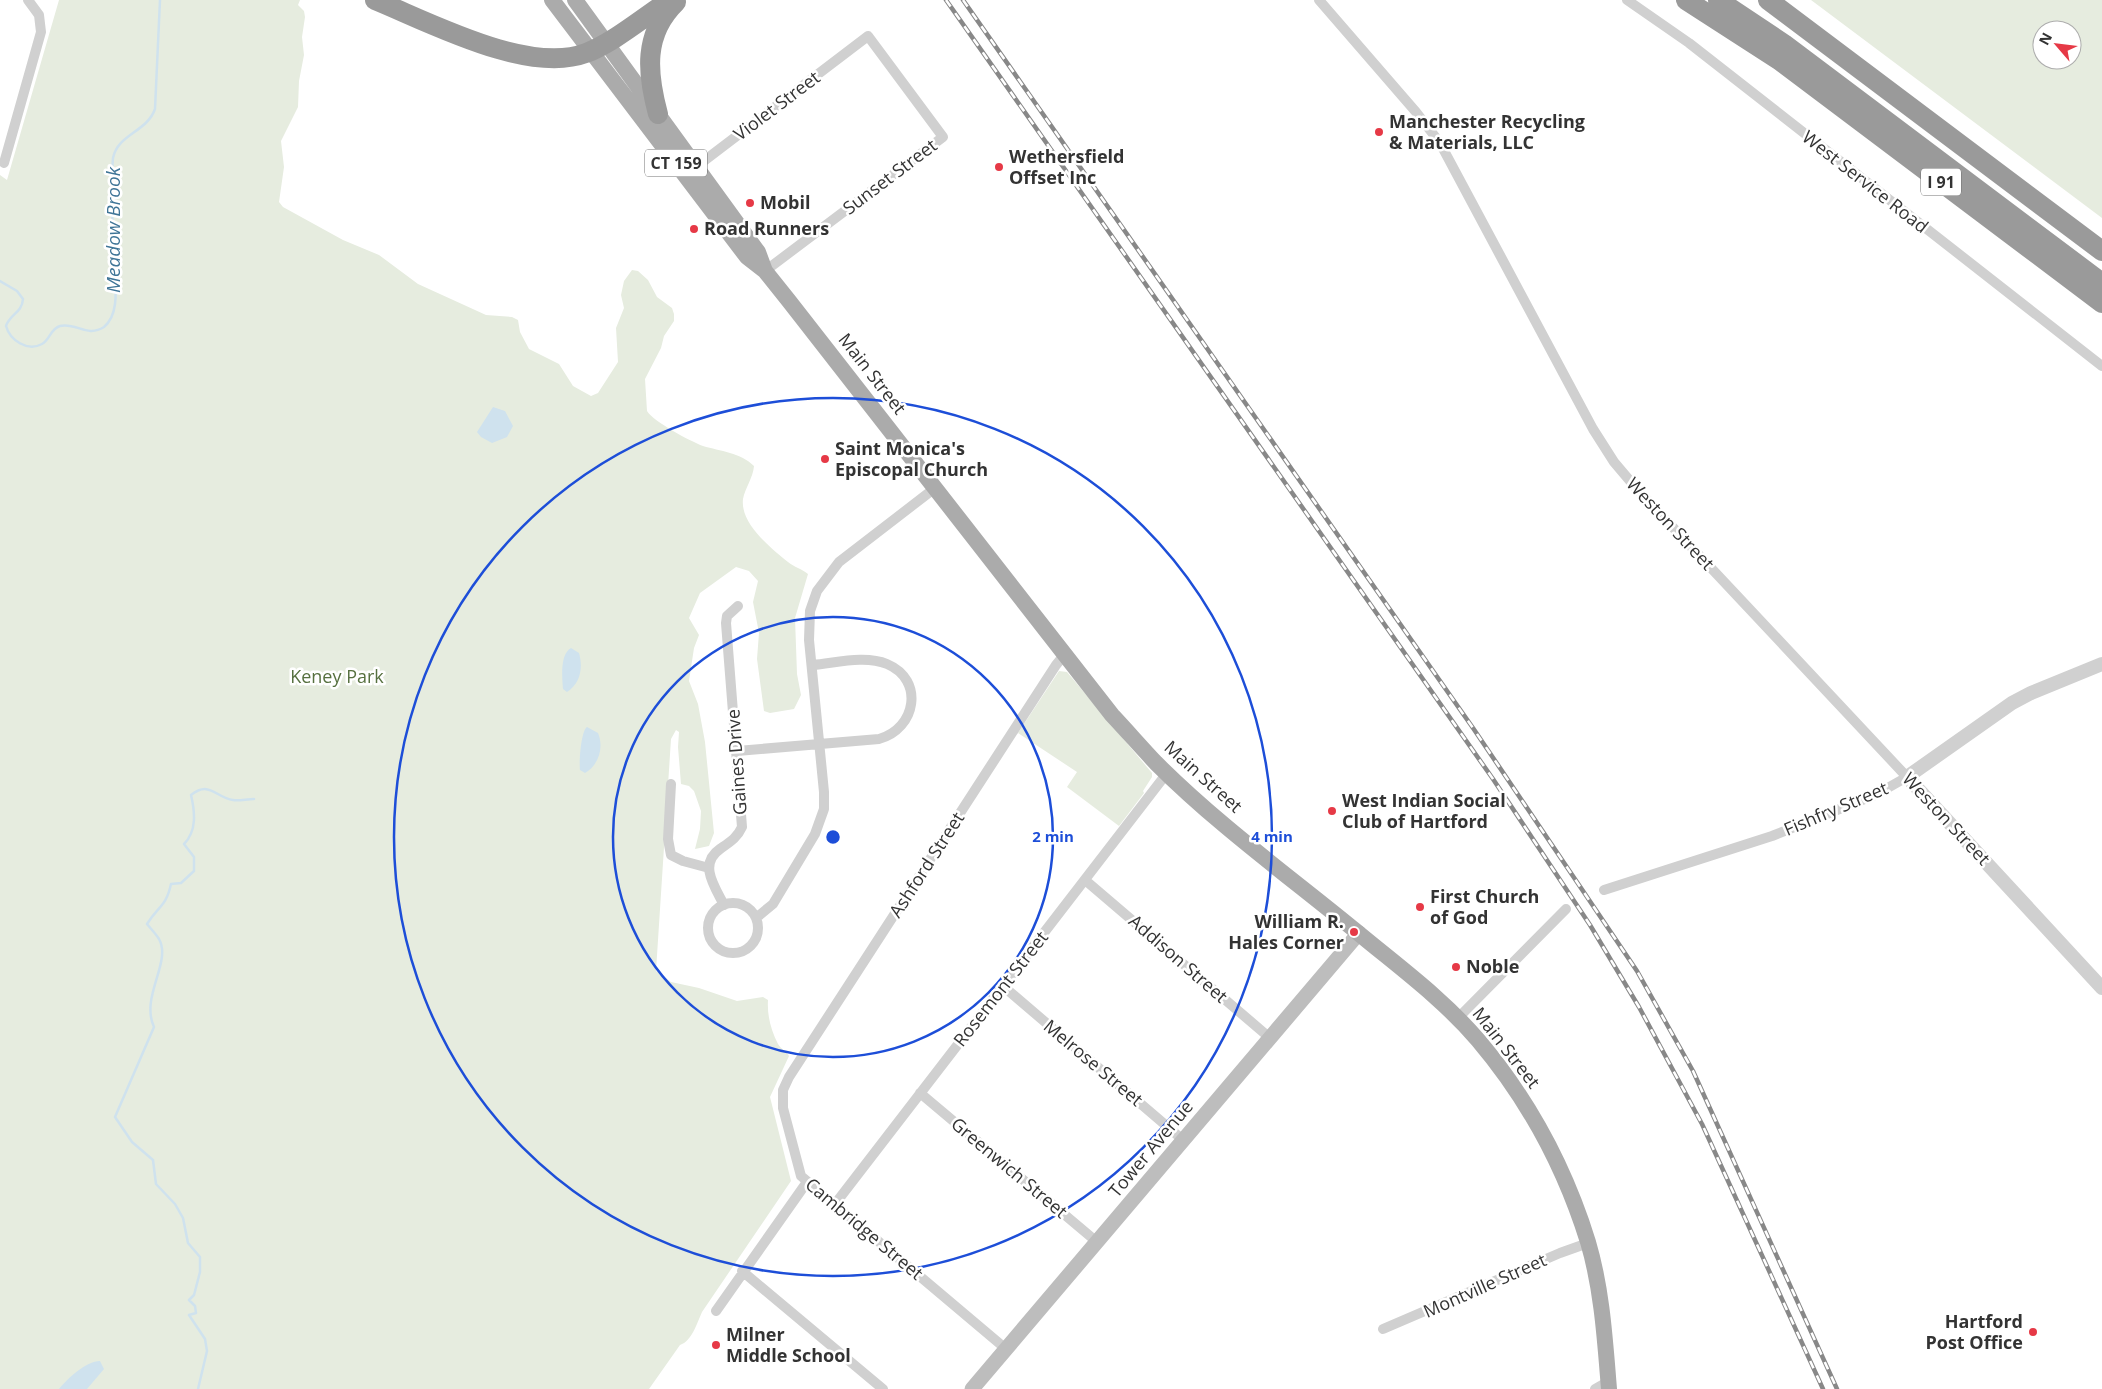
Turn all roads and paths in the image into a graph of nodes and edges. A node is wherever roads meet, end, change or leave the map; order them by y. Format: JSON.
{"nodes":[{"id":1,"x":375,"y":0,"type":"edge"},
{"id":2,"x":552,"y":0,"type":"edge"},
{"id":3,"x":575,"y":0,"type":"edge"},
{"id":4,"x":670,"y":0,"type":"edge"},
{"id":5,"x":679,"y":0,"type":"edge"},
{"id":6,"x":1319,"y":0,"type":"edge"},
{"id":7,"x":1627,"y":0,"type":"edge"},
{"id":8,"x":1686,"y":0,"type":"edge"},
{"id":9,"x":1718,"y":0,"type":"edge"},
{"id":10,"x":1740,"y":0,"type":"edge"},
{"id":11,"x":1768,"y":0,"type":"edge"},
{"id":12,"x":29,"y":2,"type":"edge"},
{"id":13,"x":868,"y":36,"type":"joint"},
{"id":14,"x":599,"y":46,"type":"junction"},
{"id":15,"x":652,"y":119,"type":"junction"},
{"id":16,"x":4,"y":163,"type":"dead end"},
{"id":17,"x":690,"y":171,"type":"junction"},
{"id":18,"x":2102,"y":251,"type":"edge"},
{"id":19,"x":765,"y":271,"type":"junction"},
{"id":20,"x":2102,"y":272,"type":"edge"},
{"id":21,"x":2102,"y":283,"type":"edge"},
{"id":22,"x":2102,"y":303,"type":"edge"},
{"id":23,"x":2102,"y":366,"type":"edge"},
{"id":24,"x":935,"y":488,"type":"junction"},
{"id":25,"x":738,"y":606,"type":"dead end"},
{"id":26,"x":1065,"y":654,"type":"junction"},
{"id":27,"x":2102,"y":664,"type":"edge"},
{"id":28,"x":813,"y":665,"type":"junction"},
{"id":29,"x":820,"y":744,"type":"junction"},
{"id":30,"x":738,"y":752,"type":"junction"},
{"id":31,"x":1167,"y":773,"type":"junction"},
{"id":32,"x":1907,"y":777,"type":"junction"},
{"id":33,"x":671,"y":784,"type":"dead end"},
{"id":34,"x":709,"y":868,"type":"junction"},
{"id":35,"x":1085,"y":880,"type":"junction"},
{"id":36,"x":1604,"y":890,"type":"dead end"},
{"id":37,"x":724,"y":905,"type":"junction"},
{"id":38,"x":1566,"y":909,"type":"dead end"},
{"id":39,"x":756,"y":918,"type":"junction"},
{"id":40,"x":1358,"y":933,"type":"junction"},
{"id":41,"x":1003,"y":986,"type":"junction"},
{"id":42,"x":2102,"y":988,"type":"edge"},
{"id":43,"x":1458,"y":1018,"type":"junction"},
{"id":44,"x":1270,"y":1038,"type":"junction"},
{"id":45,"x":790,"y":1077,"type":"joint"},
{"id":46,"x":920,"y":1093,"type":"junction"},
{"id":47,"x":1183,"y":1140,"type":"junction"},
{"id":48,"x":807,"y":1182,"type":"junction"},
{"id":49,"x":835,"y":1204,"type":"junction"},
{"id":50,"x":1097,"y":1242,"type":"junction"},
{"id":51,"x":1588,"y":1243,"type":"junction"},
{"id":52,"x":742,"y":1271,"type":"junction"},
{"id":53,"x":716,"y":1311,"type":"dead end"},
{"id":54,"x":1383,"y":1329,"type":"dead end"},
{"id":55,"x":1006,"y":1349,"type":"junction"},
{"id":56,"x":1604,"y":1386,"type":"edge"},
{"id":57,"x":883,"y":1389,"type":"edge"},
{"id":58,"x":972,"y":1389,"type":"edge"}],
"edges":[{"from":1,"to":14,"type":"highway"},
{"from":2,"to":14,"type":"main road","number":"CT 159"},
{"from":3,"to":14,"type":"main road","number":"CT 159"},
{"from":4,"to":14,"type":"highway"},
{"from":5,"to":15,"type":"highway"},
{"from":6,"to":32,"type":"street","name":"Weston Street"},
{"from":7,"to":23,"type":"street","name":"West Service Road"},
{"from":8,"to":22,"type":"highway","number":"I 91"},
{"from":9,"to":21,"type":"highway"},
{"from":10,"to":20,"type":"highway"},
{"from":11,"to":18,"type":"highway","number":"I 91"},
{"from":12,"to":16,"type":"street"},
{"from":13,"to":17,"type":"street","name":"Violet Street"},
{"from":13,"to":19,"type":"street","name":"Sunset Street"},
{"from":14,"to":15,"type":"main road","number":"CT 159"},
{"from":15,"to":17,"type":"main road","number":"CT 159"},
{"from":17,"to":19,"type":"main road","number":"CT 159"},
{"from":19,"to":24,"type":"main road","name":"Main Street","number":"CT 159"},
{"from":24,"to":26,"type":"main road","name":"Main Street"},
{"from":24,"to":28,"type":"street"},
{"from":25,"to":30,"type":"street","name":"Gaines Drive"},
{"from":26,"to":31,"type":"main road","name":"Main Street"},
{"from":26,"to":45,"type":"street","name":"Ashford Street"},
{"from":27,"to":32,"type":"street","name":"Fishfry Street"},
{"from":28,"to":29,"type":"street"},
{"from":28,"to":29,"type":"street"},
{"from":29,"to":30,"type":"street"},
{"from":29,"to":39,"type":"street"},
{"from":30,"to":34,"type":"street","name":"Gaines Drive"},
{"from":31,"to":35,"type":"street","name":"Rosemont Street"},
{"from":31,"to":40,"type":"main road","name":"Main Street"},
{"from":32,"to":36,"type":"street","name":"Fishfry Street"},
{"from":32,"to":42,"type":"street","name":"Weston Street"},
{"from":33,"to":34,"type":"street"},
{"from":34,"to":37,"type":"street"},
{"from":35,"to":41,"type":"street","name":"Rosemont Street"},
{"from":35,"to":44,"type":"street","name":"Addison Street"},
{"from":37,"to":39,"type":"street"},
{"from":37,"to":39,"type":"street"},
{"from":38,"to":43,"type":"street"},
{"from":40,"to":43,"type":"main road","name":"Main Street"},
{"from":40,"to":44,"type":"main road","name":"Tower Avenue"},
{"from":41,"to":46,"type":"street","name":"Rosemont Street"},
{"from":41,"to":47,"type":"street","name":"Melrose Street"},
{"from":43,"to":51,"type":"main road","name":"Main Street"},
{"from":44,"to":47,"type":"main road","name":"Tower Avenue"},
{"from":45,"to":48,"type":"street","name":"Cambridge Street"},
{"from":46,"to":49,"type":"street","name":"Rosemont Street"},
{"from":46,"to":50,"type":"street","name":"Greenwich Street"},
{"from":47,"to":50,"type":"main road","name":"Tower Avenue"},
{"from":48,"to":49,"type":"street","name":"Cambridge Street"},
{"from":48,"to":52,"type":"street"},
{"from":49,"to":55,"type":"street","name":"Cambridge Street"},
{"from":50,"to":55,"type":"main road","name":"Tower Avenue"},
{"from":51,"to":54,"type":"street","name":"Montville Street"},
{"from":51,"to":56,"type":"main road","name":"Main Street"},
{"from":52,"to":53,"type":"street"},
{"from":52,"to":57,"type":"street"},
{"from":55,"to":58,"type":"main road","name":"Tower Avenue"}]}
